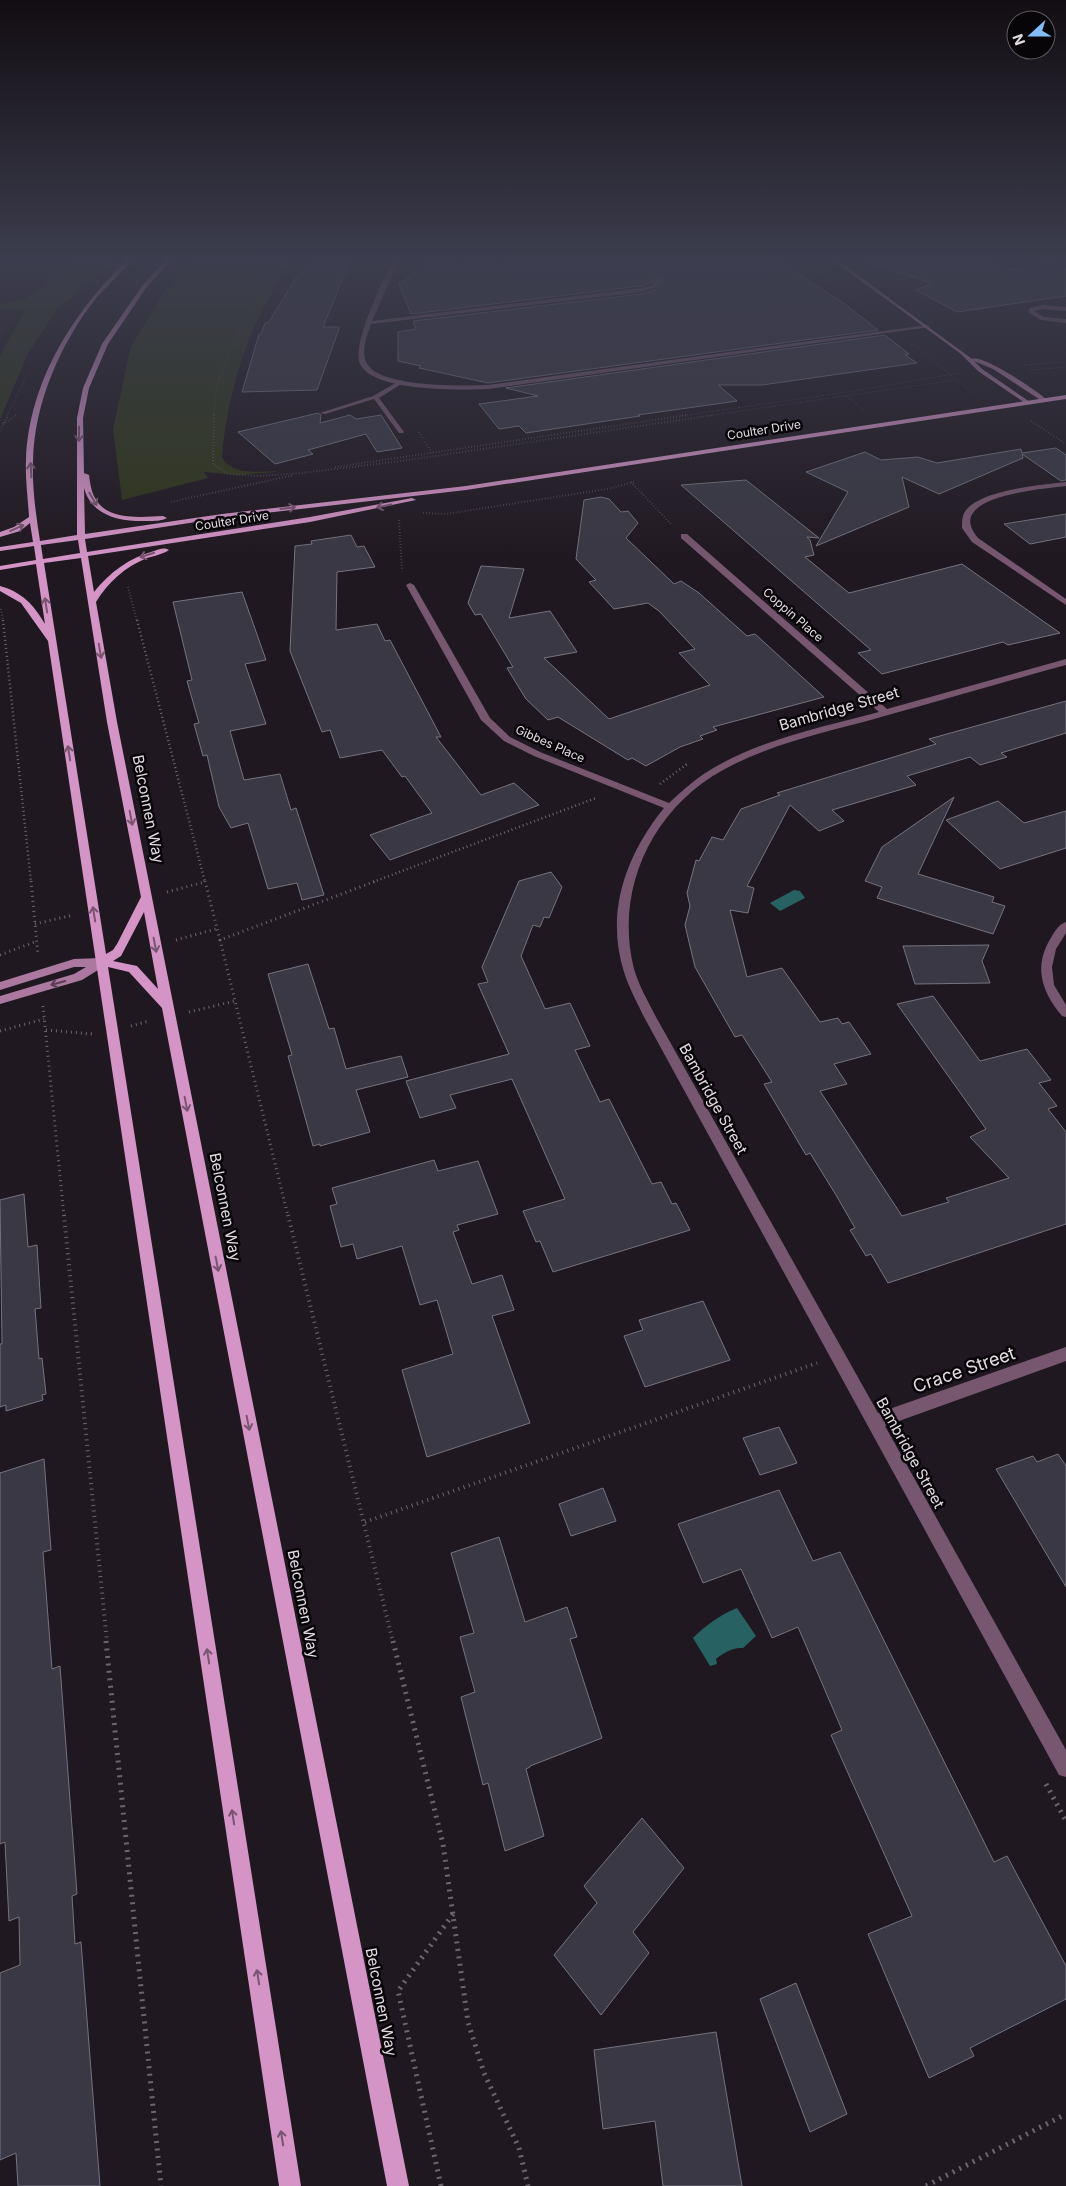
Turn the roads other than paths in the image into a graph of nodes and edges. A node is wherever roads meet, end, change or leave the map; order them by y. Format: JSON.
{"nodes":[{"id":1,"x":56,"y":358,"type":"edge"},
{"id":2,"x":99,"y":358,"type":"edge"},
{"id":3,"x":361,"y":358,"type":"edge"},
{"id":4,"x":700,"y":358,"type":"edge"},
{"id":5,"x":968,"y":358,"type":"edge"},
{"id":6,"x":974,"y":358,"type":"edge"},
{"id":7,"x":401,"y":382,"type":"junction"},
{"id":8,"x":375,"y":397,"type":"junction"},
{"id":9,"x":1066,"y":397,"type":"edge"},
{"id":10,"x":1044,"y":400,"type":"junction"},
{"id":11,"x":1026,"y":402,"type":"junction"},
{"id":12,"x":323,"y":412,"type":"dead end"},
{"id":13,"x":401,"y":432,"type":"dead end"},
{"id":14,"x":79,"y":453,"type":"junction"},
{"id":15,"x":1066,"y":484,"type":"edge"},
{"id":16,"x":466,"y":488,"type":"junction"},
{"id":17,"x":222,"y":516,"type":"junction"},
{"id":18,"x":33,"y":518,"type":"junction"},
{"id":19,"x":228,"y":533,"type":"junction"},
{"id":20,"x":0,"y":535,"type":"edge"},
{"id":21,"x":684,"y":536,"type":"road end"},
{"id":22,"x":81,"y":537,"type":"junction"},
{"id":23,"x":36,"y":544,"type":"junction"},
{"id":24,"x":0,"y":549,"type":"edge"},
{"id":25,"x":84,"y":555,"type":"junction"},
{"id":26,"x":39,"y":562,"type":"junction"},
{"id":27,"x":0,"y":568,"type":"edge"},
{"id":28,"x":410,"y":585,"type":"road end"},
{"id":29,"x":0,"y":588,"type":"edge"},
{"id":30,"x":1066,"y":603,"type":"edge"},
{"id":31,"x":91,"y":604,"type":"junction"},
{"id":32,"x":53,"y":648,"type":"junction"},
{"id":33,"x":1066,"y":662,"type":"edge"},
{"id":34,"x":886,"y":713,"type":"junction"},
{"id":35,"x":669,"y":807,"type":"junction"},
{"id":36,"x":146,"y":897,"type":"junction"},
{"id":37,"x":1066,"y":926,"type":"edge"},
{"id":38,"x":102,"y":962,"type":"junction"},
{"id":39,"x":0,"y":986,"type":"edge"},
{"id":40,"x":0,"y":1000,"type":"edge"},
{"id":41,"x":167,"y":1006,"type":"junction"},
{"id":42,"x":1066,"y":1013,"type":"edge"},
{"id":43,"x":1066,"y":1354,"type":"edge"},
{"id":44,"x":874,"y":1422,"type":"junction"},
{"id":45,"x":1066,"y":1768,"type":"edge"},
{"id":46,"x":290,"y":2186,"type":"edge"},
{"id":47,"x":398,"y":2186,"type":"edge"}],
"edges":[{"from":18,"to":1,"type":"main road","one_way":true},
{"from":2,"to":14,"type":"main road","name":"Belconnen Way","one_way":true},
{"from":3,"to":7,"type":"street"},
{"from":4,"to":7,"type":"street"},
{"from":5,"to":11,"type":"street"},
{"from":6,"to":10,"type":"street"},
{"from":7,"to":8,"type":"street"},
{"from":8,"to":12,"type":"street"},
{"from":8,"to":13,"type":"street"},
{"from":9,"to":10,"type":"main road","name":"Coulter Drive"},
{"from":10,"to":11,"type":"main road","name":"Coulter Drive"},
{"from":11,"to":16,"type":"main road","name":"Coulter Drive"},
{"from":14,"to":17,"type":"main road","one_way":true},
{"from":14,"to":22,"type":"main road","name":"Belconnen Way"},
{"from":15,"to":30,"type":"street"},
{"from":17,"to":16,"type":"main road","name":"Coulter Drive","one_way":true},
{"from":16,"to":19,"type":"main road","name":"Coulter Drive","one_way":true},
{"from":17,"to":22,"type":"main road","name":"Coulter Drive"},
{"from":20,"to":18,"type":"main road","one_way":true},
{"from":18,"to":23,"type":"main road"},
{"from":19,"to":25,"type":"main road","name":"Coulter Drive"},
{"from":19,"to":31,"type":"main road","one_way":true},
{"from":21,"to":34,"type":"street","name":"Coppin Place"},
{"from":22,"to":23,"type":"main road","name":"Coulter Drive"},
{"from":22,"to":25,"type":"main road","name":"Belconnen Way"},
{"from":23,"to":24,"type":"main road","name":"Coulter Drive"},
{"from":23,"to":26,"type":"main road"},
{"from":25,"to":26,"type":"main road","name":"Coulter Drive"},
{"from":25,"to":31,"type":"main road","name":"Belconnen Way"},
{"from":26,"to":27,"type":"main road","name":"Coulter Drive"},
{"from":32,"to":26,"type":"main road","one_way":true},
{"from":28,"to":35,"type":"street","name":"Gibbes Place"},
{"from":29,"to":32,"type":"main road"},
{"from":31,"to":36,"type":"main road","name":"Belconnen Way","one_way":true},
{"from":38,"to":32,"type":"main road","one_way":true},
{"from":33,"to":34,"type":"street","name":"Bambridge Street"},
{"from":34,"to":35,"type":"street","name":"Bambridge Street"},
{"from":35,"to":44,"type":"street","name":"Bambridge Street"},
{"from":36,"to":38,"type":"main road"},
{"from":36,"to":41,"type":"main road","name":"Belconnen Way","one_way":true},
{"from":37,"to":42,"type":"street"},
{"from":38,"to":39,"type":"street"},
{"from":38,"to":40,"type":"street","one_way":true},
{"from":38,"to":41,"type":"main road"},
{"from":46,"to":38,"type":"main road","one_way":true},
{"from":41,"to":47,"type":"main road","name":"Belconnen Way","one_way":true},
{"from":43,"to":44,"type":"street","name":"Crace Street"},
{"from":44,"to":45,"type":"street","name":"Bambridge Street"}]}
